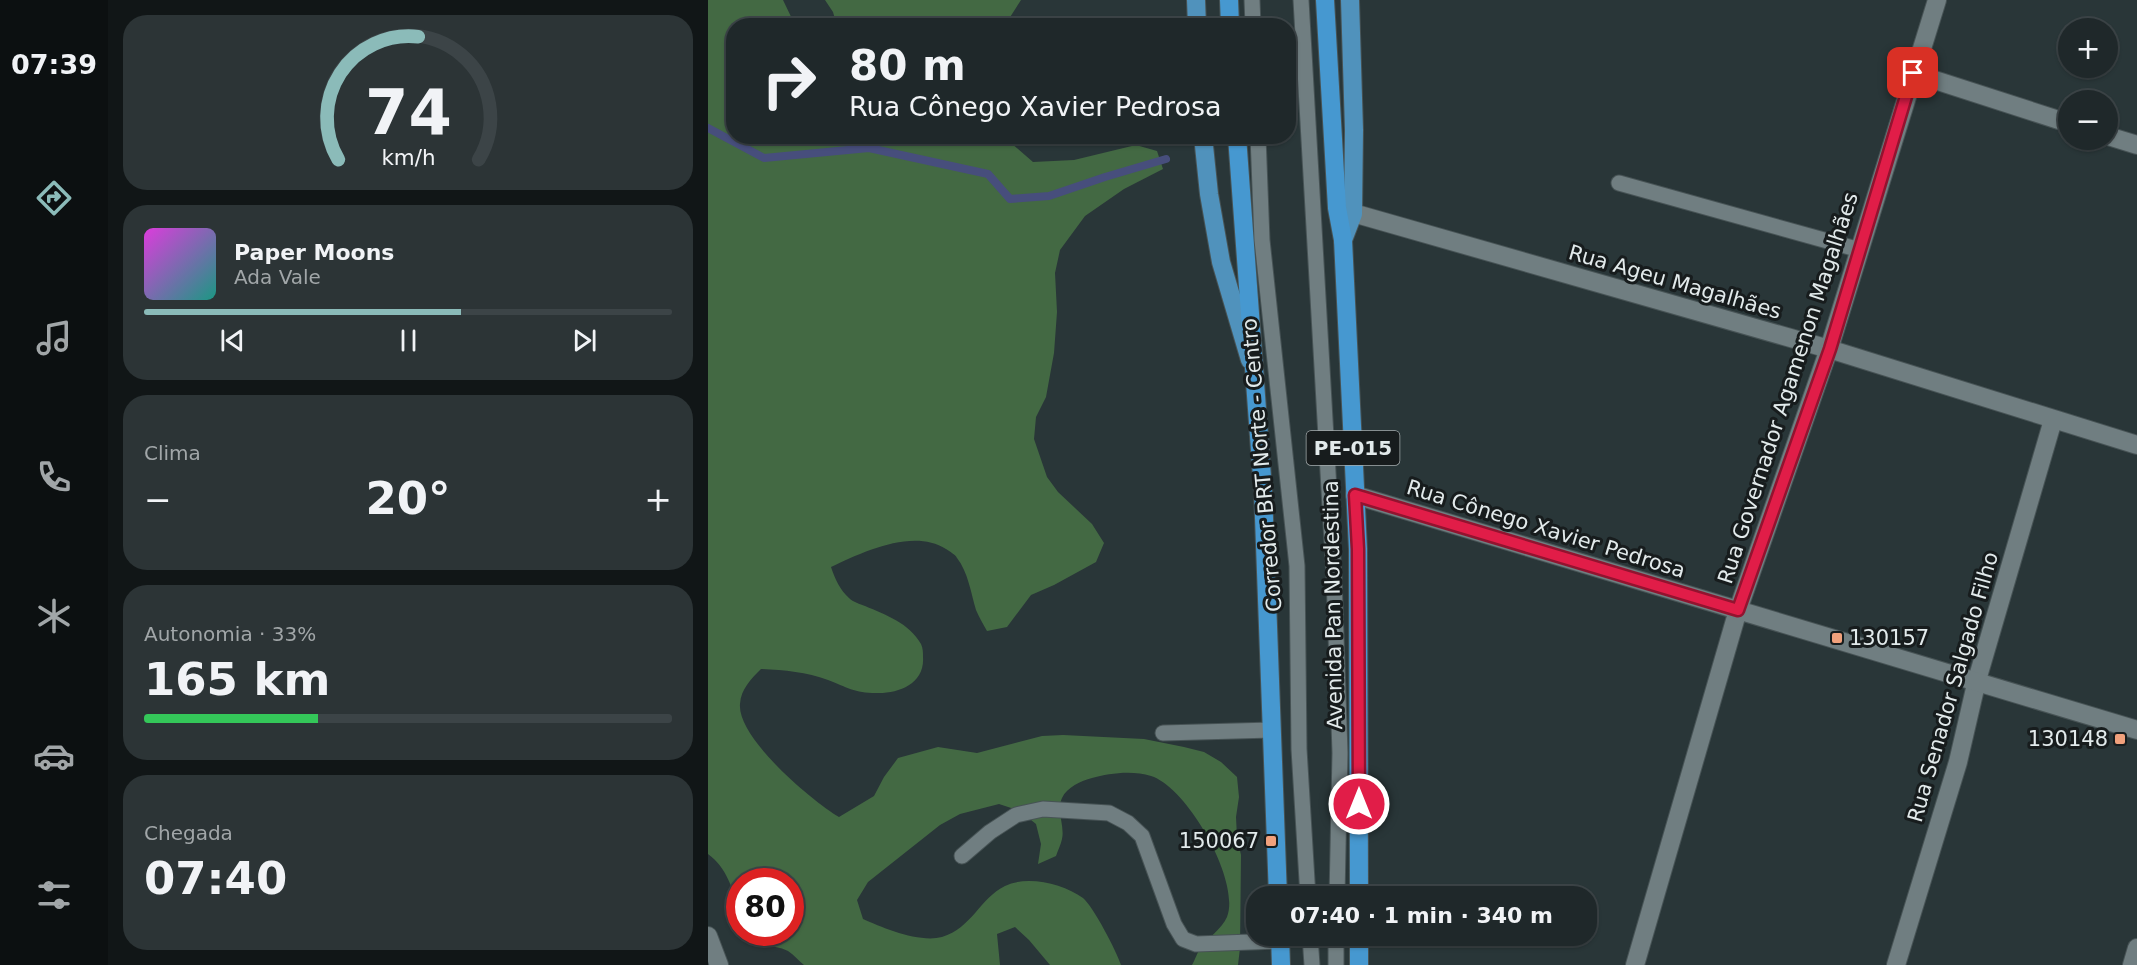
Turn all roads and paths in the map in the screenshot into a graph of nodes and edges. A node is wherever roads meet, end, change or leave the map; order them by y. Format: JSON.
{"nodes":[{"id":1,"x":1196,"y":0,"type":"edge"},
{"id":2,"x":1229,"y":0,"type":"edge"},
{"id":3,"x":1252,"y":0,"type":"edge"},
{"id":4,"x":1301,"y":0,"type":"edge"},
{"id":5,"x":1325,"y":0,"type":"edge"},
{"id":6,"x":1350,"y":0,"type":"edge"},
{"id":7,"x":1937,"y":0,"type":"edge"},
{"id":8,"x":1197,"y":18,"type":"edge"},
{"id":9,"x":1230,"y":18,"type":"edge"},
{"id":10,"x":1253,"y":18,"type":"edge"},
{"id":11,"x":1913,"y":73,"type":"junction"},
{"id":12,"x":2058,"y":120,"type":"edge"},
{"id":13,"x":2118,"y":139,"type":"edge"},
{"id":14,"x":1204,"y":144,"type":"edge"},
{"id":15,"x":1238,"y":144,"type":"edge"},
{"id":16,"x":1258,"y":144,"type":"edge"},
{"id":17,"x":2137,"y":145,"type":"edge"},
{"id":18,"x":1619,"y":183,"type":"dead end"},
{"id":19,"x":1345,"y":211,"type":"junction"},
{"id":20,"x":1860,"y":250,"type":"junction"},
{"id":21,"x":1830,"y":349,"type":"junction"},
{"id":22,"x":1254,"y":375,"type":"junction"},
{"id":23,"x":2053,"y":420,"type":"junction"},
{"id":24,"x":2137,"y":445,"type":"edge"},
{"id":25,"x":1355,"y":495,"type":"junction"},
{"id":26,"x":1738,"y":610,"type":"junction"},
{"id":27,"x":1977,"y":681,"type":"junction"},
{"id":28,"x":1272,"y":730,"type":"junction"},
{"id":29,"x":2137,"y":730,"type":"edge"},
{"id":30,"x":1163,"y":733,"type":"dead end"},
{"id":31,"x":962,"y":856,"type":"dead end"},
{"id":32,"x":1278,"y":886,"type":"edge"},
{"id":33,"x":1307,"y":886,"type":"edge"},
{"id":34,"x":1337,"y":886,"type":"edge"},
{"id":35,"x":1359,"y":886,"type":"edge"},
{"id":36,"x":708,"y":936,"type":"edge"},
{"id":37,"x":1246,"y":940,"type":"edge"},
{"id":38,"x":1280,"y":946,"type":"edge"},
{"id":39,"x":1311,"y":946,"type":"edge"},
{"id":40,"x":1336,"y":946,"type":"edge"},
{"id":41,"x":1359,"y":946,"type":"edge"},
{"id":42,"x":2137,"y":948,"type":"edge"},
{"id":43,"x":719,"y":965,"type":"edge"},
{"id":44,"x":1281,"y":965,"type":"edge"},
{"id":45,"x":1312,"y":965,"type":"edge"},
{"id":46,"x":1336,"y":965,"type":"edge"},
{"id":47,"x":1359,"y":965,"type":"edge"},
{"id":48,"x":1635,"y":965,"type":"edge"},
{"id":49,"x":1896,"y":965,"type":"edge"},
{"id":50,"x":2132,"y":965,"type":"edge"}],
"edges":[{"from":1,"to":8,"type":"main road"},
{"from":2,"to":9,"type":"highway"},
{"from":3,"to":10,"type":"lane"},
{"from":4,"to":34,"type":"lane"},
{"from":5,"to":19,"type":"highway","name":"Avenida Pan Nordestina","number":"PE-015"},
{"from":6,"to":19,"type":"main road","name":"Avenida Pan Nordestina"},
{"from":7,"to":11,"type":"street","name":"Rua Governador Agamenon Magalhães"},
{"from":11,"to":12,"type":"street"},
{"from":11,"to":20,"type":"street","name":"Rua Governador Agamenon Magalhães"},
{"from":13,"to":17,"type":"street"},
{"from":14,"to":22,"type":"main road"},
{"from":15,"to":22,"type":"highway"},
{"from":16,"to":33,"type":"lane","name":"Corredor BRT Norte - Centro"},
{"from":18,"to":20,"type":"lane"},
{"from":19,"to":21,"type":"street","name":"Rua Ageu Magalhães"},
{"from":19,"to":25,"type":"highway","name":"Avenida Pan Nordestina","number":"PE-015"},
{"from":20,"to":21,"type":"street","name":"Rua Governador Agamenon Magalhães"},
{"from":21,"to":23,"type":"street","name":"Rua Ageu Magalhães"},
{"from":21,"to":26,"type":"street","name":"Rua Governador Agamenon Magalhães"},
{"from":22,"to":28,"type":"highway"},
{"from":23,"to":24,"type":"street","name":"Rua Ageu Magalhães"},
{"from":23,"to":27,"type":"street","name":"Rua Senador Salgado Filho"},
{"from":25,"to":26,"type":"street","name":"Rua Cônego Xavier Pedrosa"},
{"from":25,"to":35,"type":"highway","name":"Avenida Pan Nordestina","number":"PE-015"},
{"from":26,"to":27,"type":"street","name":"Rua Cônego Xavier Pedrosa"},
{"from":26,"to":48,"type":"street","name":"Rua Governador Agamenon Magalhães"},
{"from":27,"to":29,"type":"street","name":"Rua Cônego Xavier Pedrosa"},
{"from":27,"to":49,"type":"street","name":"Rua Senador Salgado Filho"},
{"from":28,"to":30,"type":"lane"},
{"from":28,"to":32,"type":"highway"},
{"from":31,"to":37,"type":"lane"},
{"from":36,"to":43,"type":"street"},
{"from":38,"to":44,"type":"highway"},
{"from":39,"to":45,"type":"lane"},
{"from":40,"to":46,"type":"lane"},
{"from":41,"to":47,"type":"highway"},
{"from":42,"to":50,"type":"street"}]}
